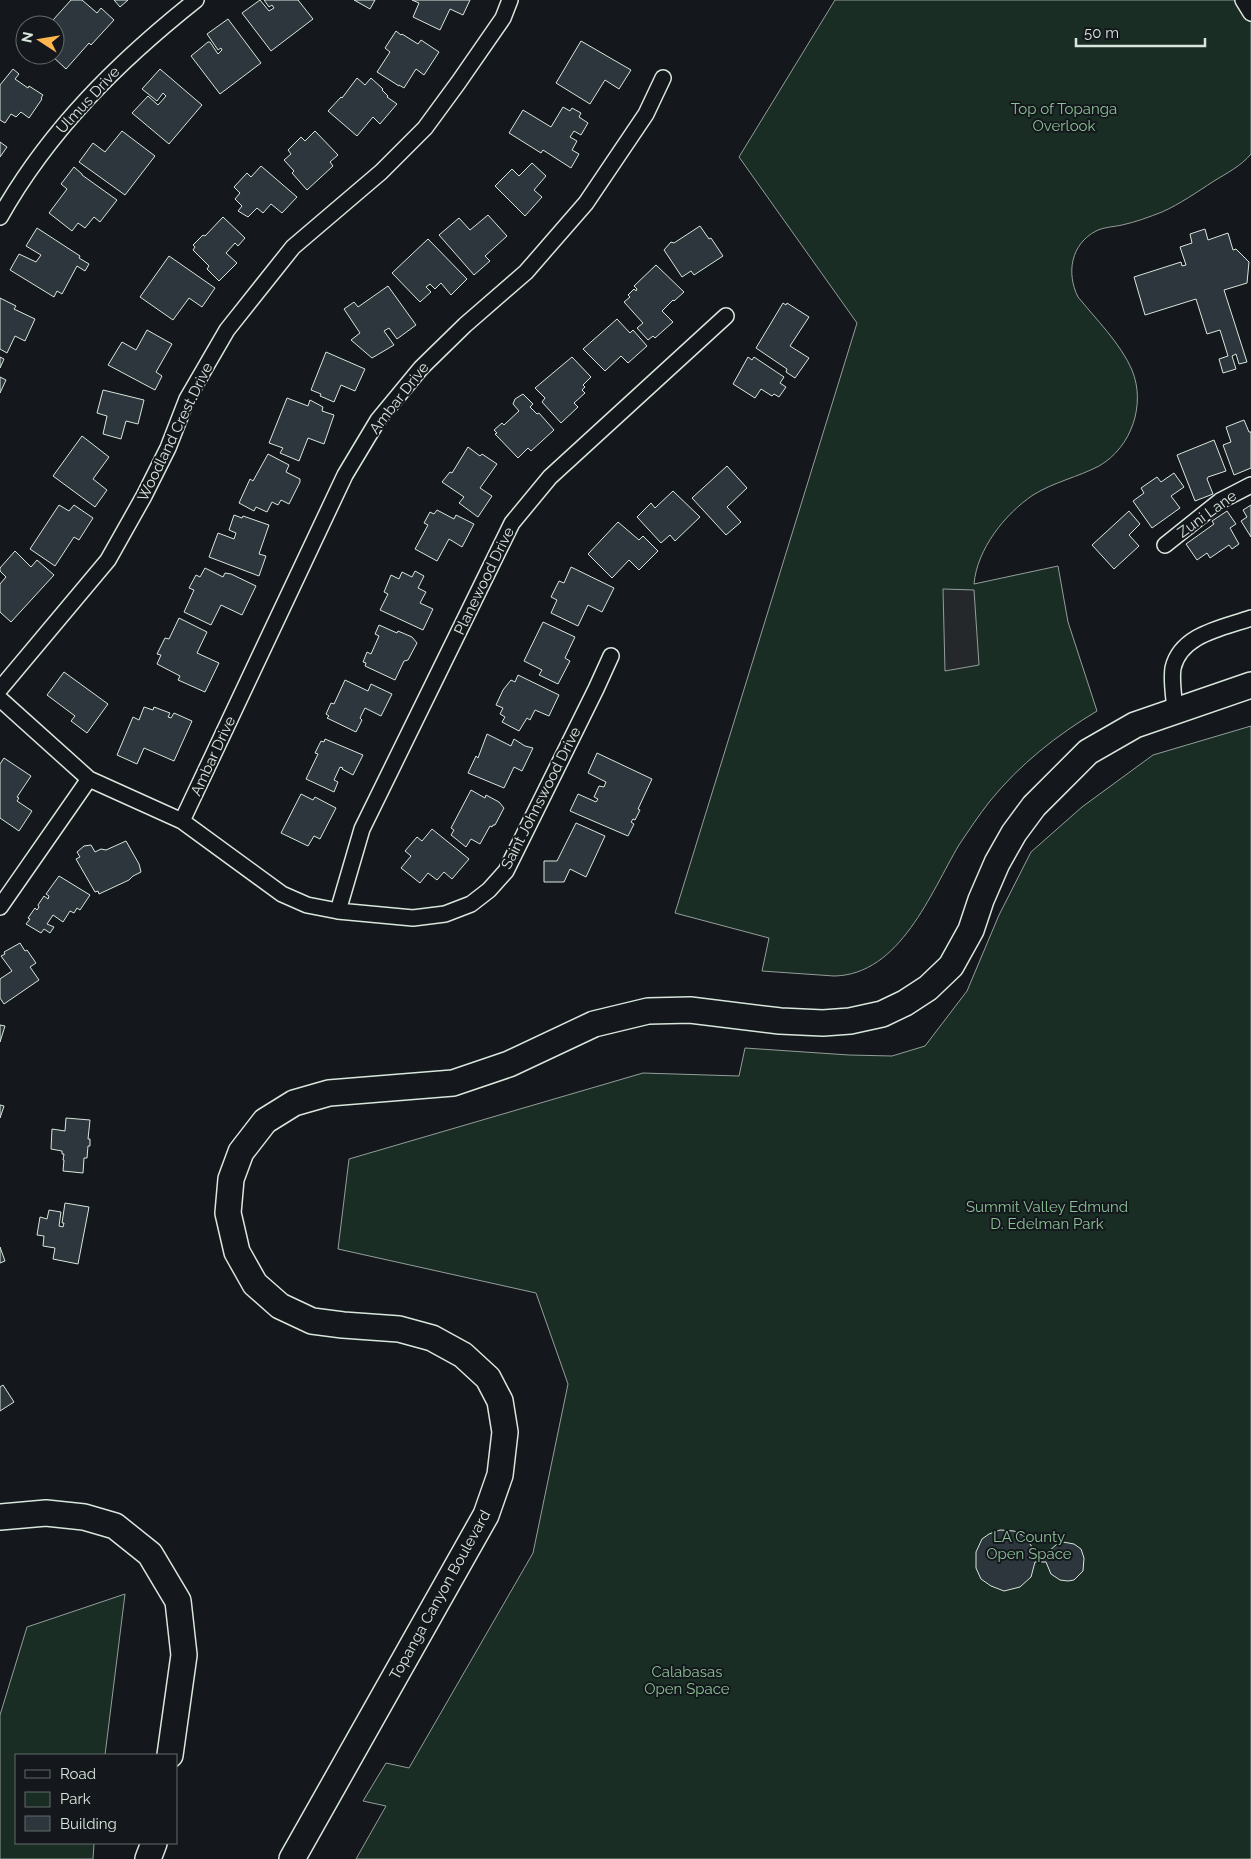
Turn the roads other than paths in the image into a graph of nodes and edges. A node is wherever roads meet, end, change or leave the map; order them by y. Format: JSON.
{"nodes":[{"id":1,"x":196,"y":0,"type":"edge"},
{"id":2,"x":510,"y":0,"type":"edge"},
{"id":3,"x":1243,"y":0,"type":"edge"},
{"id":4,"x":1251,"y":13,"type":"edge"},
{"id":5,"x":663,"y":78,"type":"dead end"},
{"id":6,"x":0,"y":217,"type":"edge"},
{"id":7,"x":726,"y":316,"type":"dead end"},
{"id":8,"x":1251,"y":485,"type":"edge"},
{"id":9,"x":1165,"y":546,"type":"dead end"},
{"id":10,"x":1251,"y":618,"type":"edge"},
{"id":11,"x":611,"y":656,"type":"dead end"},
{"id":12,"x":1251,"y":685,"type":"edge"},
{"id":13,"x":0,"y":689,"type":"edge"},
{"id":14,"x":0,"y":699,"type":"edge"},
{"id":15,"x":1175,"y":710,"type":"junction"},
{"id":16,"x":89,"y":778,"type":"junction"},
{"id":17,"x":182,"y":821,"type":"junction"},
{"id":18,"x":0,"y":907,"type":"edge"},
{"id":19,"x":338,"y":911,"type":"junction"},
{"id":20,"x":0,"y":1517,"type":"edge"},
{"id":21,"x":170,"y":1754,"type":"edge"},
{"id":22,"x":154,"y":1844,"type":"edge"},
{"id":23,"x":148,"y":1859,"type":"edge"},
{"id":24,"x":292,"y":1859,"type":"edge"}],
"edges":[{"from":1,"to":6,"type":"street","name":"Ulmus Drive"},
{"from":2,"to":13,"type":"street","name":"Woodland Crest Drive"},
{"from":3,"to":4,"type":"street"},
{"from":5,"to":17,"type":"street","name":"Ambar Drive"},
{"from":7,"to":19,"type":"street","name":"Planewood Drive"},
{"from":8,"to":9,"type":"street","name":"Zuni Lane"},
{"from":10,"to":15,"type":"street"},
{"from":11,"to":19,"type":"street","name":"Saint Johnswood Drive"},
{"from":12,"to":15,"type":"main road","name":"Topanga Canyon Boulevard"},
{"from":14,"to":16,"type":"street","name":"Saint Johnswood Drive"},
{"from":15,"to":24,"type":"main road","name":"Topanga Canyon Boulevard"},
{"from":16,"to":17,"type":"street","name":"Saint Johnswood Drive"},
{"from":16,"to":18,"type":"street"},
{"from":17,"to":19,"type":"street","name":"Saint Johnswood Drive"},
{"from":20,"to":21,"type":"main road"},
{"from":22,"to":23,"type":"main road"}]}
